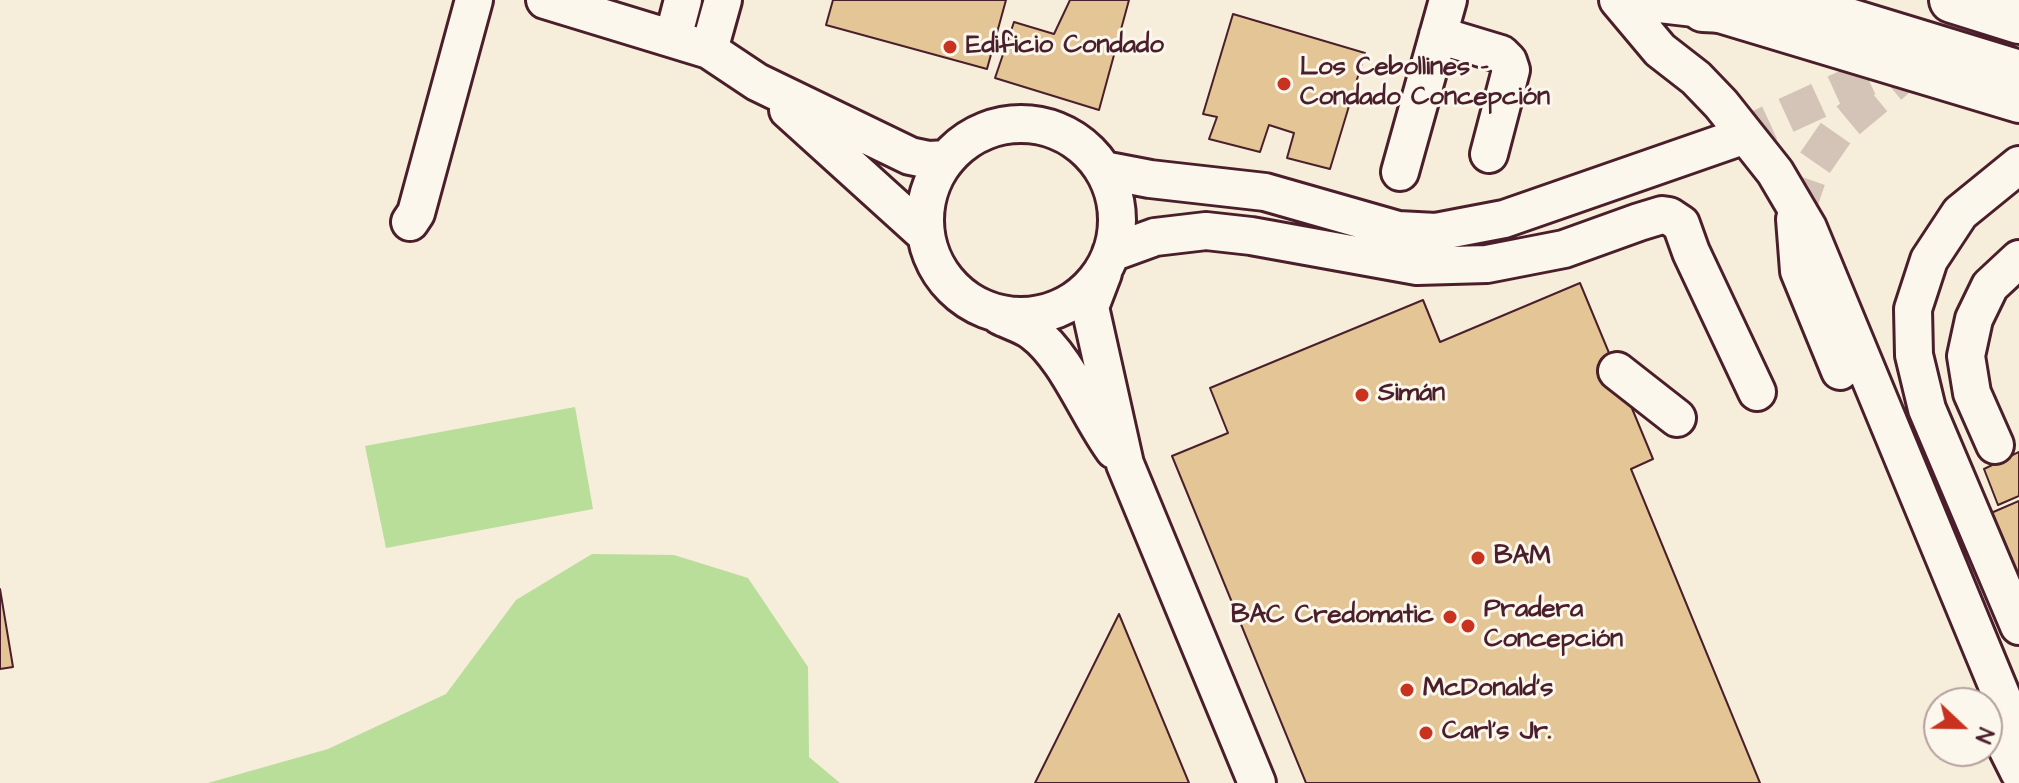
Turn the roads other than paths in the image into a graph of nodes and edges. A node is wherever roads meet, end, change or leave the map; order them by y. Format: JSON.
{"nodes":[{"id":1,"x":474,"y":0,"type":"edge"},
{"id":2,"x":545,"y":0,"type":"edge"},
{"id":3,"x":683,"y":0,"type":"edge"},
{"id":4,"x":723,"y":0,"type":"edge"},
{"id":5,"x":1448,"y":0,"type":"edge"},
{"id":6,"x":1618,"y":0,"type":"edge"},
{"id":7,"x":1625,"y":0,"type":"edge"},
{"id":8,"x":1952,"y":0,"type":"edge"},
{"id":9,"x":1703,"y":9,"type":"junction"},
{"id":10,"x":2019,"y":21,"type":"edge"},
{"id":11,"x":1438,"y":35,"type":"junction"},
{"id":12,"x":673,"y":38,"type":"junction"},
{"id":13,"x":709,"y":50,"type":"junction"},
{"id":14,"x":2019,"y":73,"type":"edge"},
{"id":15,"x":757,"y":82,"type":"junction"},
{"id":16,"x":2019,"y":104,"type":"edge"},
{"id":17,"x":1737,"y":138,"type":"tunnel mouth"},
{"id":18,"x":1489,"y":154,"type":"dead end"},
{"id":19,"x":947,"y":159,"type":"junction"},
{"id":20,"x":2019,"y":165,"type":"edge"},
{"id":21,"x":1103,"y":170,"type":"junction"},
{"id":22,"x":1400,"y":172,"type":"dead end"},
{"id":23,"x":1320,"y":208,"type":"junction"},
{"id":24,"x":1796,"y":213,"type":"tunnel mouth"},
{"id":25,"x":410,"y":222,"type":"dead end"},
{"id":26,"x":926,"y":235,"type":"junction"},
{"id":27,"x":2019,"y":259,"type":"edge"},
{"id":28,"x":1108,"y":260,"type":"junction"},
{"id":29,"x":1392,"y":263,"type":"junction"},
{"id":30,"x":994,"y":313,"type":"junction"},
{"id":31,"x":1617,"y":371,"type":"dead end"},
{"id":32,"x":1757,"y":392,"type":"dead end"},
{"id":33,"x":1677,"y":418,"type":"dead end"},
{"id":34,"x":1995,"y":445,"type":"dead end"},
{"id":35,"x":1125,"y":464,"type":"junction"},
{"id":36,"x":2019,"y":626,"type":"edge"},
{"id":37,"x":1977,"y":687,"type":"edge"},
{"id":38,"x":2019,"y":738,"type":"edge"},
{"id":39,"x":2003,"y":740,"type":"edge"},
{"id":40,"x":2019,"y":772,"type":"edge"},
{"id":41,"x":1257,"y":783,"type":"edge"}],
"edges":[{"from":1,"to":25,"type":"street"},
{"from":2,"to":12,"type":"street"},
{"from":3,"to":12,"type":"street"},
{"from":4,"to":13,"type":"street"},
{"from":5,"to":11,"type":"street"},
{"from":6,"to":38,"type":"street"},
{"from":7,"to":9,"type":"street"},
{"from":8,"to":10,"type":"highway"},
{"from":9,"to":14,"type":"highway"},
{"from":9,"to":16,"type":"street"},
{"from":11,"to":18,"type":"street"},
{"from":11,"to":22,"type":"street"},
{"from":12,"to":13,"type":"street"},
{"from":13,"to":15,"type":"street"},
{"from":15,"to":19,"type":"street"},
{"from":15,"to":26,"type":"street"},
{"from":17,"to":23,"type":"street"},
{"from":19,"to":21,"type":"street"},
{"from":19,"to":26,"type":"street"},
{"from":20,"to":36,"type":"street"},
{"from":21,"to":23,"type":"street"},
{"from":21,"to":28,"type":"street"},
{"from":23,"to":29,"type":"street"},
{"from":24,"to":37,"type":"street"},
{"from":26,"to":30,"type":"street"},
{"from":27,"to":34,"type":"street"},
{"from":28,"to":29,"type":"street"},
{"from":28,"to":30,"type":"street"},
{"from":28,"to":35,"type":"street"},
{"from":29,"to":32,"type":"street"},
{"from":30,"to":35,"type":"street"},
{"from":31,"to":33,"type":"street"},
{"from":35,"to":41,"type":"street"},
{"from":39,"to":40,"type":"street"}]}
